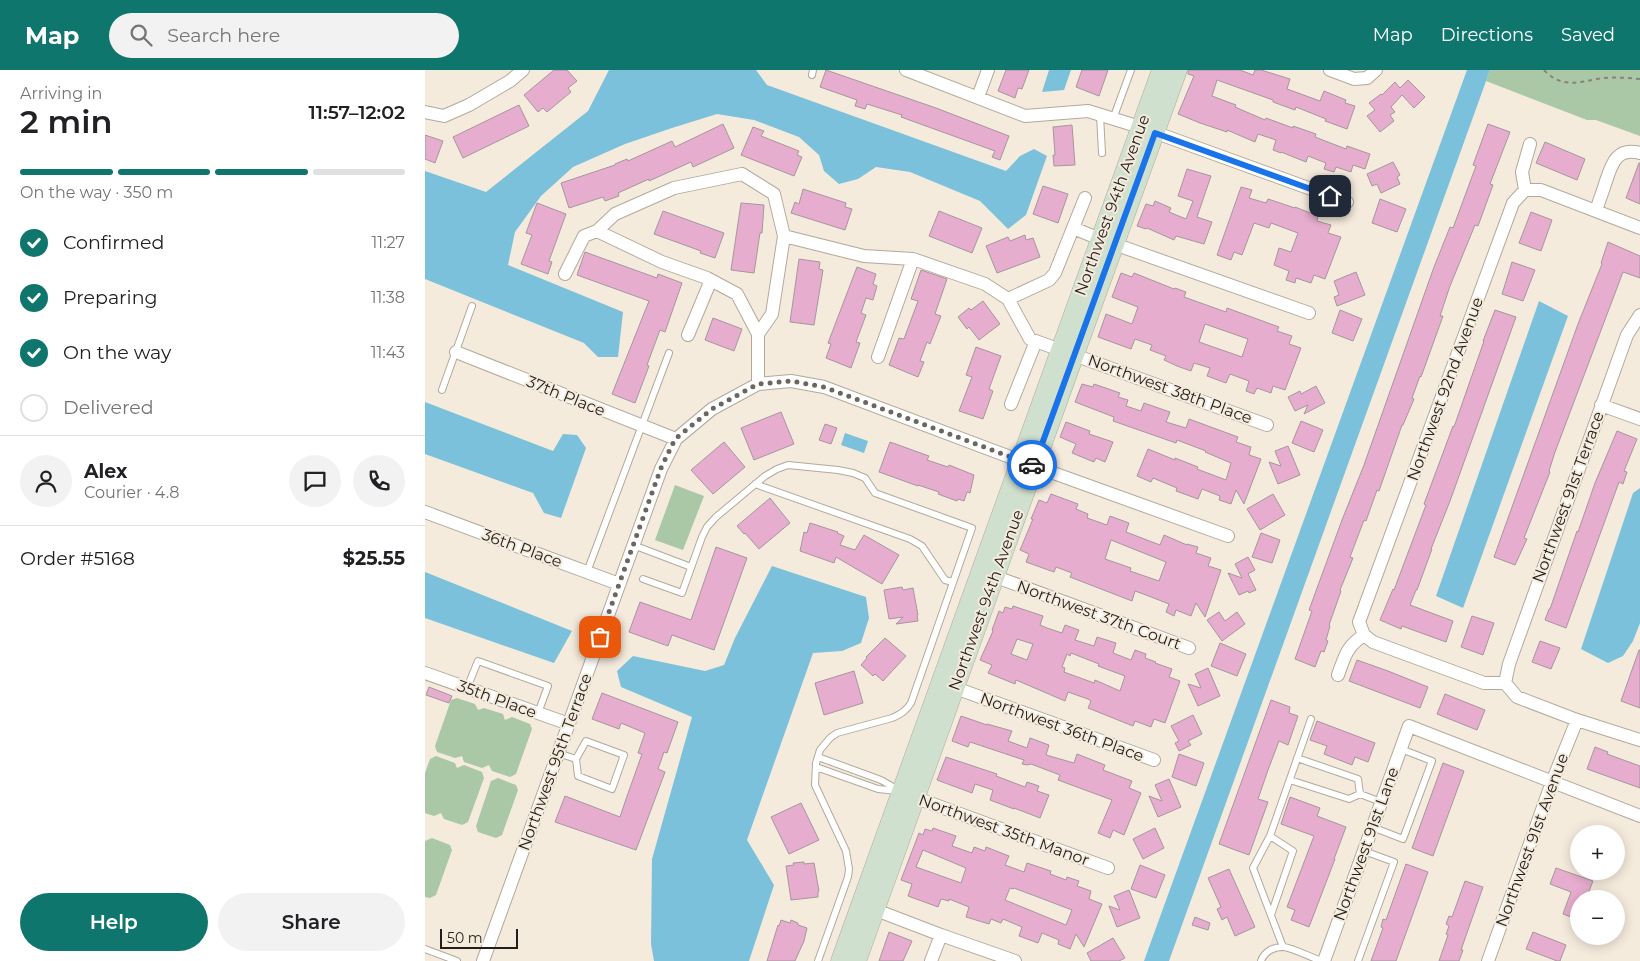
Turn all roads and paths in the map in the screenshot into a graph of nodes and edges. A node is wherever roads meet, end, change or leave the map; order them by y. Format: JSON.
{"nodes":[{"id":1,"x":523,"y":70,"type":"edge"},
{"id":2,"x":906,"y":70,"type":"edge"},
{"id":3,"x":988,"y":70,"type":"edge"},
{"id":4,"x":1131,"y":70,"type":"edge"},
{"id":5,"x":1161,"y":70,"type":"edge"},
{"id":6,"x":1178,"y":70,"type":"edge"},
{"id":7,"x":1330,"y":70,"type":"edge"},
{"id":8,"x":1544,"y":70,"type":"edge"},
{"id":9,"x":1371,"y":74,"type":"edge"},
{"id":10,"x":1640,"y":79,"type":"edge"},
{"id":11,"x":979,"y":97,"type":"junction"},
{"id":12,"x":425,"y":112,"type":"edge"},
{"id":13,"x":1100,"y":115,"type":"junction"},
{"id":14,"x":1113,"y":119,"type":"junction"},
{"id":15,"x":1147,"y":130,"type":"junction"},
{"id":16,"x":1530,"y":144,"type":"dead end"},
{"id":17,"x":1101,"y":153,"type":"dead end"},
{"id":18,"x":1640,"y":153,"type":"edge"},
{"id":19,"x":1525,"y":190,"type":"junction"},
{"id":20,"x":1085,"y":198,"type":"dead end"},
{"id":21,"x":1347,"y":202,"type":"dead end"},
{"id":22,"x":1596,"y":211,"type":"junction"},
{"id":23,"x":1073,"y":228,"type":"junction"},
{"id":24,"x":1640,"y":228,"type":"edge"},
{"id":25,"x":597,"y":231,"type":"junction"},
{"id":26,"x":784,"y":236,"type":"junction"},
{"id":27,"x":1108,"y":242,"type":"junction"},
{"id":28,"x":913,"y":259,"type":"junction"},
{"id":29,"x":565,"y":274,"type":"dead end"},
{"id":30,"x":711,"y":280,"type":"junction"},
{"id":31,"x":1008,"y":299,"type":"junction"},
{"id":32,"x":472,"y":306,"type":"dead end"},
{"id":33,"x":1309,"y":313,"type":"dead end"},
{"id":34,"x":1640,"y":315,"type":"edge"},
{"id":35,"x":688,"y":334,"type":"dead end"},
{"id":36,"x":758,"y":334,"type":"junction"},
{"id":37,"x":1036,"y":341,"type":"junction"},
{"id":38,"x":456,"y":352,"type":"junction"},
{"id":39,"x":1068,"y":352,"type":"junction"},
{"id":40,"x":669,"y":353,"type":"dead end"},
{"id":41,"x":878,"y":357,"type":"dead end"},
{"id":42,"x":758,"y":384,"type":"junction"},
{"id":43,"x":442,"y":390,"type":"dead end"},
{"id":44,"x":1011,"y":404,"type":"dead end"},
{"id":45,"x":1601,"y":405,"type":"junction"},
{"id":46,"x":1640,"y":419,"type":"edge"},
{"id":47,"x":1267,"y":425,"type":"dead end"},
{"id":48,"x":642,"y":426,"type":"junction"},
{"id":49,"x":675,"y":439,"type":"junction"},
{"id":50,"x":1027,"y":463,"type":"junction"},
{"id":51,"x":755,"y":484,"type":"junction"},
{"id":52,"x":425,"y":512,"type":"edge"},
{"id":53,"x":1228,"y":536,"type":"dead end"},
{"id":54,"x":633,"y":545,"type":"junction"},
{"id":55,"x":691,"y":567,"type":"junction"},
{"id":56,"x":587,"y":572,"type":"junction"},
{"id":57,"x":987,"y":574,"type":"junction"},
{"id":58,"x":643,"y":579,"type":"dead end"},
{"id":59,"x":953,"y":582,"type":"junction"},
{"id":60,"x":619,"y":584,"type":"junction"},
{"id":61,"x":1364,"y":635,"type":"junction"},
{"id":62,"x":1189,"y":648,"type":"dead end"},
{"id":63,"x":425,"y":673,"type":"edge"},
{"id":64,"x":1338,"y":675,"type":"dead end"},
{"id":65,"x":1505,"y":683,"type":"junction"},
{"id":66,"x":948,"y":685,"type":"junction"},
{"id":67,"x":467,"y":688,"type":"junction"},
{"id":68,"x":538,"y":713,"type":"junction"},
{"id":69,"x":1311,"y":719,"type":"dead end"},
{"id":70,"x":1577,"y":720,"type":"junction"},
{"id":71,"x":569,"y":724,"type":"junction"},
{"id":72,"x":1640,"y":740,"type":"edge"},
{"id":73,"x":1401,"y":749,"type":"junction"},
{"id":74,"x":558,"y":753,"type":"junction"},
{"id":75,"x":818,"y":757,"type":"junction"},
{"id":76,"x":1297,"y":758,"type":"junction"},
{"id":77,"x":576,"y":759,"type":"junction"},
{"id":78,"x":1154,"y":760,"type":"dead end"},
{"id":79,"x":816,"y":767,"type":"junction"},
{"id":80,"x":1290,"y":780,"type":"junction"},
{"id":81,"x":1552,"y":782,"type":"junction"},
{"id":82,"x":1360,"y":794,"type":"junction"},
{"id":83,"x":909,"y":795,"type":"junction"},
{"id":84,"x":1381,"y":802,"type":"junction"},
{"id":85,"x":1640,"y":816,"type":"edge"},
{"id":86,"x":1372,"y":827,"type":"junction"},
{"id":87,"x":1270,"y":836,"type":"junction"},
{"id":88,"x":1364,"y":851,"type":"junction"},
{"id":89,"x":1108,"y":868,"type":"dead end"},
{"id":90,"x":868,"y":907,"type":"junction"},
{"id":91,"x":1271,"y":915,"type":"junction"},
{"id":92,"x":941,"y":935,"type":"junction"},
{"id":93,"x":1283,"y":947,"type":"junction"},
{"id":94,"x":425,"y":949,"type":"edge"},
{"id":95,"x":457,"y":961,"type":"edge"},
{"id":96,"x":483,"y":961,"type":"edge"},
{"id":97,"x":817,"y":961,"type":"edge"},
{"id":98,"x":840,"y":961,"type":"edge"},
{"id":99,"x":857,"y":961,"type":"edge"},
{"id":100,"x":931,"y":961,"type":"edge"},
{"id":101,"x":1015,"y":961,"type":"edge"},
{"id":102,"x":1261,"y":961,"type":"edge"},
{"id":103,"x":1323,"y":961,"type":"edge"},
{"id":104,"x":1358,"y":961,"type":"edge"},
{"id":105,"x":1488,"y":961,"type":"edge"}],
"edges":[{"from":1,"to":12,"type":"street"},
{"from":2,"to":11,"type":"street"},
{"from":3,"to":11,"type":"street"},
{"from":4,"to":14,"type":"lane"},
{"from":5,"to":15,"type":"street","name":"Northwest 94th Avenue"},
{"from":6,"to":15,"type":"street","name":"Northwest 94th Avenue"},
{"from":7,"to":9,"type":"street"},
{"from":8,"to":10,"type":"path"},
{"from":11,"to":13,"type":"street"},
{"from":13,"to":14,"type":"street"},
{"from":13,"to":17,"type":"lane"},
{"from":14,"to":15,"type":"street"},
{"from":15,"to":21,"type":"street"},
{"from":15,"to":27,"type":"street","name":"Northwest 94th Avenue"},
{"from":16,"to":19,"type":"street"},
{"from":18,"to":22,"type":"street"},
{"from":19,"to":22,"type":"street"},
{"from":19,"to":61,"type":"street","name":"Northwest 92nd Avenue"},
{"from":20,"to":23,"type":"street"},
{"from":22,"to":24,"type":"street"},
{"from":23,"to":27,"type":"street"},
{"from":23,"to":31,"type":"street"},
{"from":25,"to":26,"type":"street"},
{"from":25,"to":29,"type":"street"},
{"from":25,"to":30,"type":"street"},
{"from":26,"to":28,"type":"street"},
{"from":26,"to":36,"type":"street"},
{"from":27,"to":33,"type":"street"},
{"from":27,"to":39,"type":"street","name":"Northwest 94th Avenue"},
{"from":28,"to":31,"type":"street"},
{"from":28,"to":41,"type":"street"},
{"from":30,"to":35,"type":"street"},
{"from":30,"to":36,"type":"street"},
{"from":31,"to":37,"type":"street"},
{"from":32,"to":38,"type":"lane"},
{"from":34,"to":45,"type":"street","name":"Northwest 91st Terrace"},
{"from":36,"to":42,"type":"street"},
{"from":37,"to":39,"type":"street","name":"Northwest 38th Place"},
{"from":37,"to":44,"type":"street"},
{"from":38,"to":43,"type":"lane"},
{"from":38,"to":48,"type":"street","name":"37th Place"},
{"from":39,"to":47,"type":"street","name":"Northwest 38th Place"},
{"from":39,"to":50,"type":"street","name":"Northwest 94th Avenue"},
{"from":40,"to":48,"type":"lane"},
{"from":42,"to":49,"type":"street","name":"Northwest 95th Terrace"},
{"from":42,"to":50,"type":"street","name":"Northwest 95th Terrace"},
{"from":45,"to":46,"type":"street"},
{"from":45,"to":65,"type":"street","name":"Northwest 91st Terrace"},
{"from":48,"to":49,"type":"street","name":"37th Place"},
{"from":48,"to":56,"type":"lane"},
{"from":49,"to":54,"type":"street","name":"Northwest 95th Terrace"},
{"from":50,"to":53,"type":"street","name":"Northwest 95th Terrace"},
{"from":50,"to":57,"type":"street","name":"Northwest 94th Avenue"},
{"from":51,"to":55,"type":"lane"},
{"from":51,"to":59,"type":"lane"},
{"from":51,"to":59,"type":"lane"},
{"from":52,"to":56,"type":"street","name":"36th Place"},
{"from":54,"to":55,"type":"lane"},
{"from":54,"to":60,"type":"street","name":"Northwest 95th Terrace"},
{"from":55,"to":58,"type":"lane"},
{"from":56,"to":60,"type":"street","name":"36th Place"},
{"from":57,"to":62,"type":"street","name":"Northwest 37th Court"},
{"from":57,"to":66,"type":"street","name":"Northwest 94th Avenue"},
{"from":59,"to":75,"type":"lane"},
{"from":60,"to":71,"type":"street","name":"Northwest 95th Terrace"},
{"from":61,"to":64,"type":"street"},
{"from":61,"to":65,"type":"street"},
{"from":63,"to":67,"type":"street","name":"35th Place"},
{"from":65,"to":70,"type":"street"},
{"from":66,"to":78,"type":"street","name":"Northwest 36th Place"},
{"from":66,"to":83,"type":"street","name":"Northwest 94th Avenue"},
{"from":67,"to":68,"type":"street","name":"35th Place"},
{"from":67,"to":68,"type":"lane"},
{"from":68,"to":71,"type":"street","name":"35th Place"},
{"from":69,"to":76,"type":"lane"},
{"from":70,"to":72,"type":"street"},
{"from":70,"to":81,"type":"street","name":"Northwest 91st Avenue"},
{"from":71,"to":74,"type":"street","name":"Northwest 95th Terrace"},
{"from":73,"to":81,"type":"street","name":"Northwest 91st Lane"},
{"from":73,"to":84,"type":"street","name":"Northwest 91st Lane"},
{"from":73,"to":86,"type":"lane"},
{"from":74,"to":77,"type":"lane"},
{"from":74,"to":96,"type":"street","name":"Northwest 95th Terrace"},
{"from":75,"to":79,"type":"lane"},
{"from":75,"to":83,"type":"lane","name":"Northwest 35th Manor"},
{"from":76,"to":80,"type":"lane"},
{"from":76,"to":82,"type":"lane"},
{"from":77,"to":77,"type":"lane"},
{"from":79,"to":83,"type":"lane","name":"Northwest 35th Manor"},
{"from":79,"to":97,"type":"lane"},
{"from":80,"to":82,"type":"lane"},
{"from":80,"to":87,"type":"lane"},
{"from":81,"to":85,"type":"street"},
{"from":81,"to":105,"type":"street","name":"Northwest 91st Avenue"},
{"from":82,"to":84,"type":"lane"},
{"from":83,"to":89,"type":"street","name":"Northwest 35th Manor"},
{"from":83,"to":90,"type":"street","name":"Northwest 94th Avenue"},
{"from":84,"to":86,"type":"street","name":"Northwest 91st Lane"},
{"from":86,"to":88,"type":"street","name":"Northwest 91st Lane"},
{"from":87,"to":91,"type":"lane"},
{"from":87,"to":91,"type":"lane"},
{"from":88,"to":103,"type":"street","name":"Northwest 91st Lane"},
{"from":88,"to":104,"type":"lane"},
{"from":90,"to":92,"type":"street"},
{"from":90,"to":98,"type":"street","name":"Northwest 94th Avenue"},
{"from":90,"to":99,"type":"street","name":"Northwest 94th Avenue"},
{"from":91,"to":93,"type":"lane"},
{"from":92,"to":100,"type":"street"},
{"from":92,"to":101,"type":"street"},
{"from":93,"to":102,"type":"lane"},
{"from":93,"to":103,"type":"lane"},
{"from":94,"to":95,"type":"lane"}]}
